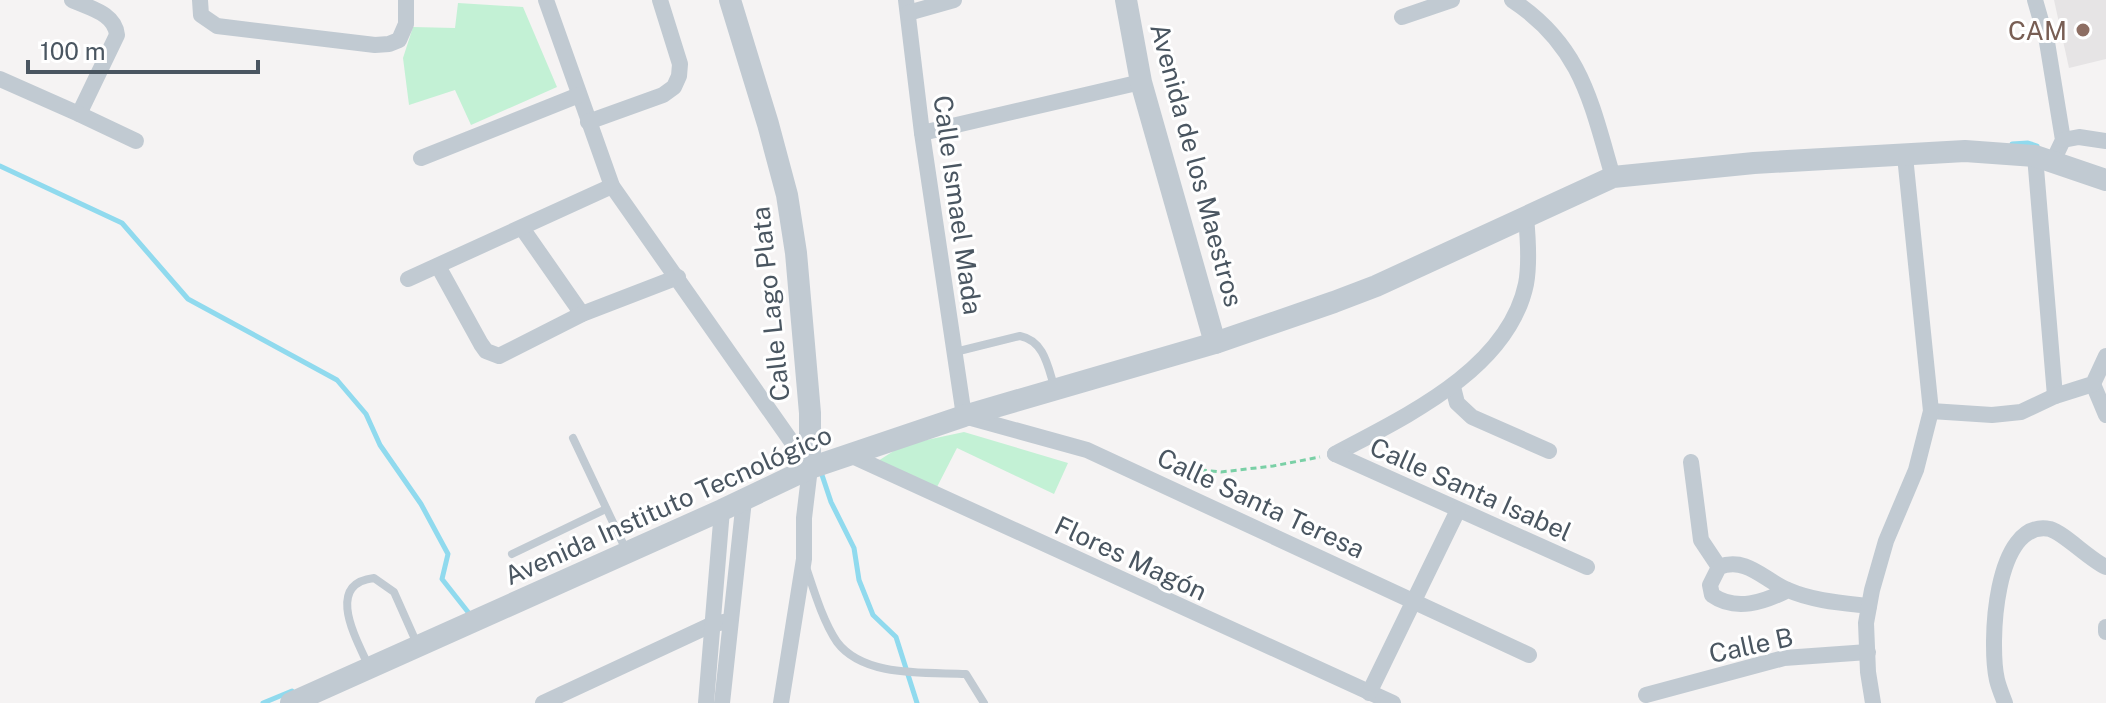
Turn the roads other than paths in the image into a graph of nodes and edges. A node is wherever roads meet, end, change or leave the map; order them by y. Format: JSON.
{"nodes":[{"id":1,"x":72,"y":0,"type":"edge"},
{"id":2,"x":200,"y":0,"type":"edge"},
{"id":3,"x":406,"y":0,"type":"edge"},
{"id":4,"x":546,"y":0,"type":"edge"},
{"id":5,"x":660,"y":0,"type":"edge"},
{"id":6,"x":730,"y":0,"type":"edge"},
{"id":7,"x":954,"y":0,"type":"edge"},
{"id":8,"x":1126,"y":0,"type":"edge"},
{"id":9,"x":1452,"y":0,"type":"edge"},
{"id":10,"x":1512,"y":0,"type":"edge"},
{"id":11,"x":2035,"y":0,"type":"edge"},
{"id":12,"x":907,"y":6,"type":"edge"},
{"id":13,"x":1402,"y":17,"type":"dead end"},
{"id":14,"x":0,"y":79,"type":"edge"},
{"id":15,"x":1141,"y":82,"type":"junction"},
{"id":16,"x":579,"y":95,"type":"junction"},
{"id":17,"x":79,"y":114,"type":"junction"},
{"id":18,"x":588,"y":122,"type":"junction"},
{"id":19,"x":922,"y":133,"type":"junction"},
{"id":20,"x":2063,"y":140,"type":"junction"},
{"id":21,"x":136,"y":141,"type":"dead end"},
{"id":22,"x":2106,"y":141,"type":"edge"},
{"id":23,"x":1905,"y":156,"type":"junction"},
{"id":24,"x":421,"y":158,"type":"dead end"},
{"id":25,"x":2044,"y":159,"type":"junction"},
{"id":26,"x":1613,"y":177,"type":"junction"},
{"id":27,"x":2106,"y":180,"type":"edge"},
{"id":28,"x":612,"y":186,"type":"junction"},
{"id":29,"x":1526,"y":217,"type":"junction"},
{"id":30,"x":522,"y":228,"type":"junction"},
{"id":31,"x":438,"y":266,"type":"junction"},
{"id":32,"x":678,"y":277,"type":"junction"},
{"id":33,"x":408,"y":279,"type":"dead end"},
{"id":34,"x":582,"y":314,"type":"junction"},
{"id":35,"x":1215,"y":343,"type":"junction"},
{"id":36,"x":955,"y":352,"type":"junction"},
{"id":37,"x":2106,"y":356,"type":"edge"},
{"id":38,"x":2093,"y":384,"type":"junction"},
{"id":39,"x":1453,"y":387,"type":"junction"},
{"id":40,"x":1056,"y":390,"type":"junction"},
{"id":41,"x":2055,"y":396,"type":"junction"},
{"id":42,"x":1931,"y":411,"type":"junction"},
{"id":43,"x":2106,"y":415,"type":"edge"},
{"id":44,"x":964,"y":416,"type":"junction"},
{"id":45,"x":573,"y":438,"type":"dead end"},
{"id":46,"x":1549,"y":451,"type":"dead end"},
{"id":47,"x":850,"y":455,"type":"junction"},
{"id":48,"x":1691,"y":462,"type":"dead end"},
{"id":49,"x":810,"y":468,"type":"junction"},
{"id":50,"x":744,"y":500,"type":"junction"},
{"id":51,"x":606,"y":509,"type":"junction"},
{"id":52,"x":722,"y":510,"type":"junction"},
{"id":53,"x":1458,"y":510,"type":"junction"},
{"id":54,"x":627,"y":553,"type":"junction"},
{"id":55,"x":512,"y":554,"type":"dead end"},
{"id":56,"x":804,"y":559,"type":"junction"},
{"id":57,"x":1587,"y":567,"type":"dead end"},
{"id":58,"x":1719,"y":567,"type":"junction"},
{"id":59,"x":2106,"y":567,"type":"edge"},
{"id":60,"x":1788,"y":590,"type":"junction"},
{"id":61,"x":1415,"y":601,"type":"junction"},
{"id":62,"x":1869,"y":606,"type":"junction"},
{"id":63,"x":722,"y":622,"type":"junction"},
{"id":64,"x":418,"y":647,"type":"junction"},
{"id":65,"x":1868,"y":652,"type":"junction"},
{"id":66,"x":1529,"y":655,"type":"dead end"},
{"id":67,"x":369,"y":668,"type":"junction"},
{"id":68,"x":1369,"y":693,"type":"junction"},
{"id":69,"x":1646,"y":695,"type":"dead end"},
{"id":70,"x":293,"y":703,"type":"edge"},
{"id":71,"x":543,"y":703,"type":"edge"},
{"id":72,"x":706,"y":703,"type":"edge"},
{"id":73,"x":722,"y":703,"type":"edge"},
{"id":74,"x":781,"y":703,"type":"edge"},
{"id":75,"x":984,"y":703,"type":"edge"},
{"id":76,"x":1393,"y":703,"type":"edge"},
{"id":77,"x":1873,"y":703,"type":"edge"},
{"id":78,"x":2005,"y":703,"type":"edge"}],
"edges":[{"from":1,"to":17,"type":"street"},
{"from":2,"to":3,"type":"street"},
{"from":4,"to":16,"type":"street"},
{"from":5,"to":18,"type":"street"},
{"from":6,"to":49,"type":"street","name":"Calle Lago Plata"},
{"from":7,"to":12,"type":"street"},
{"from":8,"to":15,"type":"street","name":"Avenida de los Maestros"},
{"from":9,"to":13,"type":"street"},
{"from":10,"to":26,"type":"street"},
{"from":11,"to":20,"type":"street"},
{"from":12,"to":19,"type":"street","name":"Calle Ismael Mada"},
{"from":14,"to":17,"type":"street"},
{"from":15,"to":19,"type":"street"},
{"from":15,"to":35,"type":"street","name":"Avenida de los Maestros"},
{"from":16,"to":18,"type":"street"},
{"from":16,"to":24,"type":"street"},
{"from":17,"to":21,"type":"street"},
{"from":18,"to":28,"type":"street"},
{"from":19,"to":36,"type":"street","name":"Calle Ismael Mada"},
{"from":20,"to":22,"type":"street"},
{"from":20,"to":25,"type":"street"},
{"from":23,"to":25,"type":"street","name":"Avenida Instituto Tecnológico"},
{"from":23,"to":26,"type":"street","name":"Avenida Instituto Tecnológico"},
{"from":23,"to":42,"type":"street"},
{"from":25,"to":27,"type":"street","name":"Avenida Instituto Tecnológico"},
{"from":25,"to":41,"type":"street"},
{"from":26,"to":29,"type":"street","name":"Avenida Instituto Tecnológico"},
{"from":28,"to":30,"type":"street"},
{"from":28,"to":32,"type":"street"},
{"from":29,"to":35,"type":"street","name":"Avenida Instituto Tecnológico"},
{"from":29,"to":39,"type":"street","name":"Calle Santa Isabel"},
{"from":30,"to":31,"type":"street"},
{"from":30,"to":34,"type":"street"},
{"from":31,"to":33,"type":"street"},
{"from":31,"to":34,"type":"street"},
{"from":32,"to":34,"type":"street"},
{"from":32,"to":49,"type":"street"},
{"from":35,"to":40,"type":"street","name":"Avenida Instituto Tecnológico"},
{"from":36,"to":40,"type":"lane"},
{"from":36,"to":44,"type":"street","name":"Calle Ismael Mada"},
{"from":37,"to":38,"type":"street"},
{"from":38,"to":41,"type":"street"},
{"from":38,"to":43,"type":"street"},
{"from":39,"to":46,"type":"street"},
{"from":39,"to":53,"type":"street","name":"Calle Santa Isabel"},
{"from":40,"to":44,"type":"street","name":"Avenida Instituto Tecnológico"},
{"from":41,"to":42,"type":"street"},
{"from":42,"to":62,"type":"street"},
{"from":44,"to":47,"type":"street","name":"Avenida Instituto Tecnológico"},
{"from":44,"to":61,"type":"street","name":"Calle Santa Teresa"},
{"from":45,"to":51,"type":"lane"},
{"from":47,"to":49,"type":"street","name":"Avenida Instituto Tecnológico"},
{"from":47,"to":68,"type":"street","name":"Flores Magón"},
{"from":48,"to":58,"type":"street"},
{"from":49,"to":50,"type":"street","name":"Avenida Instituto Tecnológico"},
{"from":49,"to":56,"type":"street","name":"Calle Lago Plata"},
{"from":50,"to":52,"type":"street","name":"Avenida Instituto Tecnológico"},
{"from":50,"to":63,"type":"street"},
{"from":51,"to":54,"type":"lane"},
{"from":51,"to":55,"type":"lane"},
{"from":52,"to":54,"type":"street","name":"Avenida Instituto Tecnológico"},
{"from":52,"to":63,"type":"street"},
{"from":53,"to":57,"type":"street","name":"Calle Santa Isabel"},
{"from":53,"to":61,"type":"street"},
{"from":54,"to":64,"type":"street","name":"Avenida Instituto Tecnológico"},
{"from":56,"to":74,"type":"street","name":"Calle Lago Plata"},
{"from":56,"to":75,"type":"lane"},
{"from":58,"to":60,"type":"street"},
{"from":58,"to":60,"type":"street"},
{"from":59,"to":78,"type":"street"},
{"from":60,"to":62,"type":"street"},
{"from":61,"to":66,"type":"street","name":"Calle Santa Teresa"},
{"from":61,"to":68,"type":"street"},
{"from":62,"to":65,"type":"street"},
{"from":63,"to":71,"type":"street"},
{"from":63,"to":72,"type":"street"},
{"from":63,"to":73,"type":"street"},
{"from":64,"to":67,"type":"street","name":"Avenida Instituto Tecnológico"},
{"from":64,"to":67,"type":"lane"},
{"from":65,"to":69,"type":"street","name":"Calle B"},
{"from":65,"to":77,"type":"street"},
{"from":67,"to":70,"type":"street","name":"Avenida Instituto Tecnológico"},
{"from":68,"to":76,"type":"street","name":"Flores Magón"}]}
